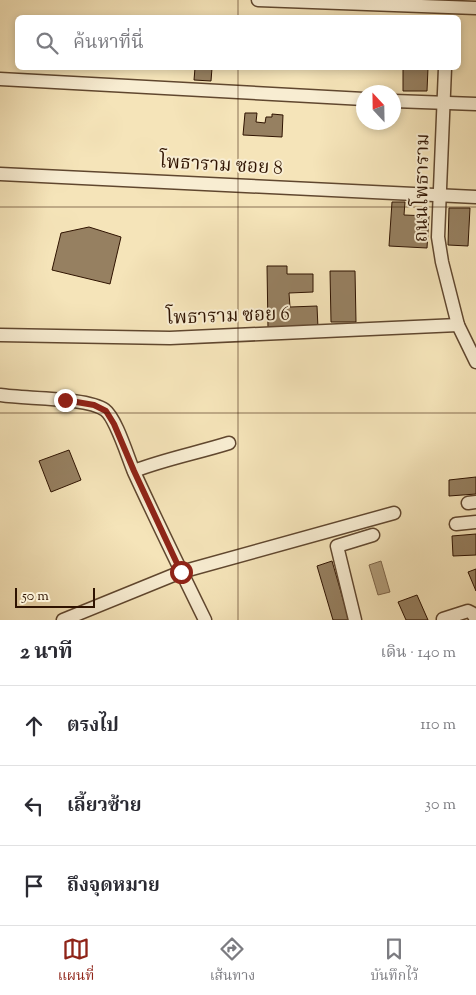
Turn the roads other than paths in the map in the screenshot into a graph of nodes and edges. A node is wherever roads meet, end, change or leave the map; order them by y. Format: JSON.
{"nodes":[{"id":1,"x":258,"y":0,"type":"edge"},
{"id":2,"x":447,"y":8,"type":"edge"},
{"id":3,"x":476,"y":8,"type":"edge"},
{"id":4,"x":445,"y":70,"type":"edge"},
{"id":5,"x":0,"y":79,"type":"edge"},
{"id":6,"x":356,"y":99,"type":"edge"},
{"id":7,"x":401,"y":101,"type":"edge"},
{"id":8,"x":444,"y":103,"type":"junction"},
{"id":9,"x":476,"y":104,"type":"edge"},
{"id":10,"x":0,"y":174,"type":"edge"},
{"id":11,"x":440,"y":196,"type":"junction"},
{"id":12,"x":476,"y":197,"type":"edge"},
{"id":13,"x":458,"y":325,"type":"junction"},
{"id":14,"x":0,"y":335,"type":"edge"},
{"id":15,"x":476,"y":362,"type":"edge"},
{"id":16,"x":0,"y":395,"type":"edge"},
{"id":17,"x":229,"y":443,"type":"dead end"},
{"id":18,"x":134,"y":471,"type":"junction"},
{"id":19,"x":394,"y":513,"type":"dead end"},
{"id":20,"x":476,"y":522,"type":"edge"},
{"id":21,"x":456,"y":524,"type":"dead end"},
{"id":22,"x":373,"y":535,"type":"dead end"},
{"id":23,"x":181,"y":572,"type":"junction"},
{"id":24,"x":443,"y":619,"type":"edge"},
{"id":25,"x":476,"y":619,"type":"edge"},
{"id":26,"x":63,"y":620,"type":"edge"},
{"id":27,"x":205,"y":620,"type":"edge"},
{"id":28,"x":355,"y":620,"type":"edge"}],
"edges":[{"from":1,"to":2,"type":"street"},
{"from":2,"to":3,"type":"street"},
{"from":4,"to":8,"type":"street","name":"ถนนโพธาราม"},
{"from":5,"to":6,"type":"street"},
{"from":7,"to":8,"type":"street"},
{"from":8,"to":9,"type":"street"},
{"from":8,"to":11,"type":"street","name":"ถนนโพธาราม"},
{"from":10,"to":11,"type":"street","name":"โพธาราม ซอย 8"},
{"from":11,"to":12,"type":"street","name":"โพธาราม ซอย 8"},
{"from":11,"to":13,"type":"street","name":"ถนนโพธาราม"},
{"from":13,"to":14,"type":"street","name":"โพธาราม ซอย 6"},
{"from":13,"to":15,"type":"street","name":"ถนนโพธาราม"},
{"from":16,"to":18,"type":"street"},
{"from":17,"to":18,"type":"street"},
{"from":18,"to":23,"type":"street"},
{"from":19,"to":23,"type":"street"},
{"from":20,"to":21,"type":"street"},
{"from":22,"to":28,"type":"street"},
{"from":23,"to":26,"type":"street"},
{"from":23,"to":27,"type":"street"},
{"from":24,"to":25,"type":"street"}]}
